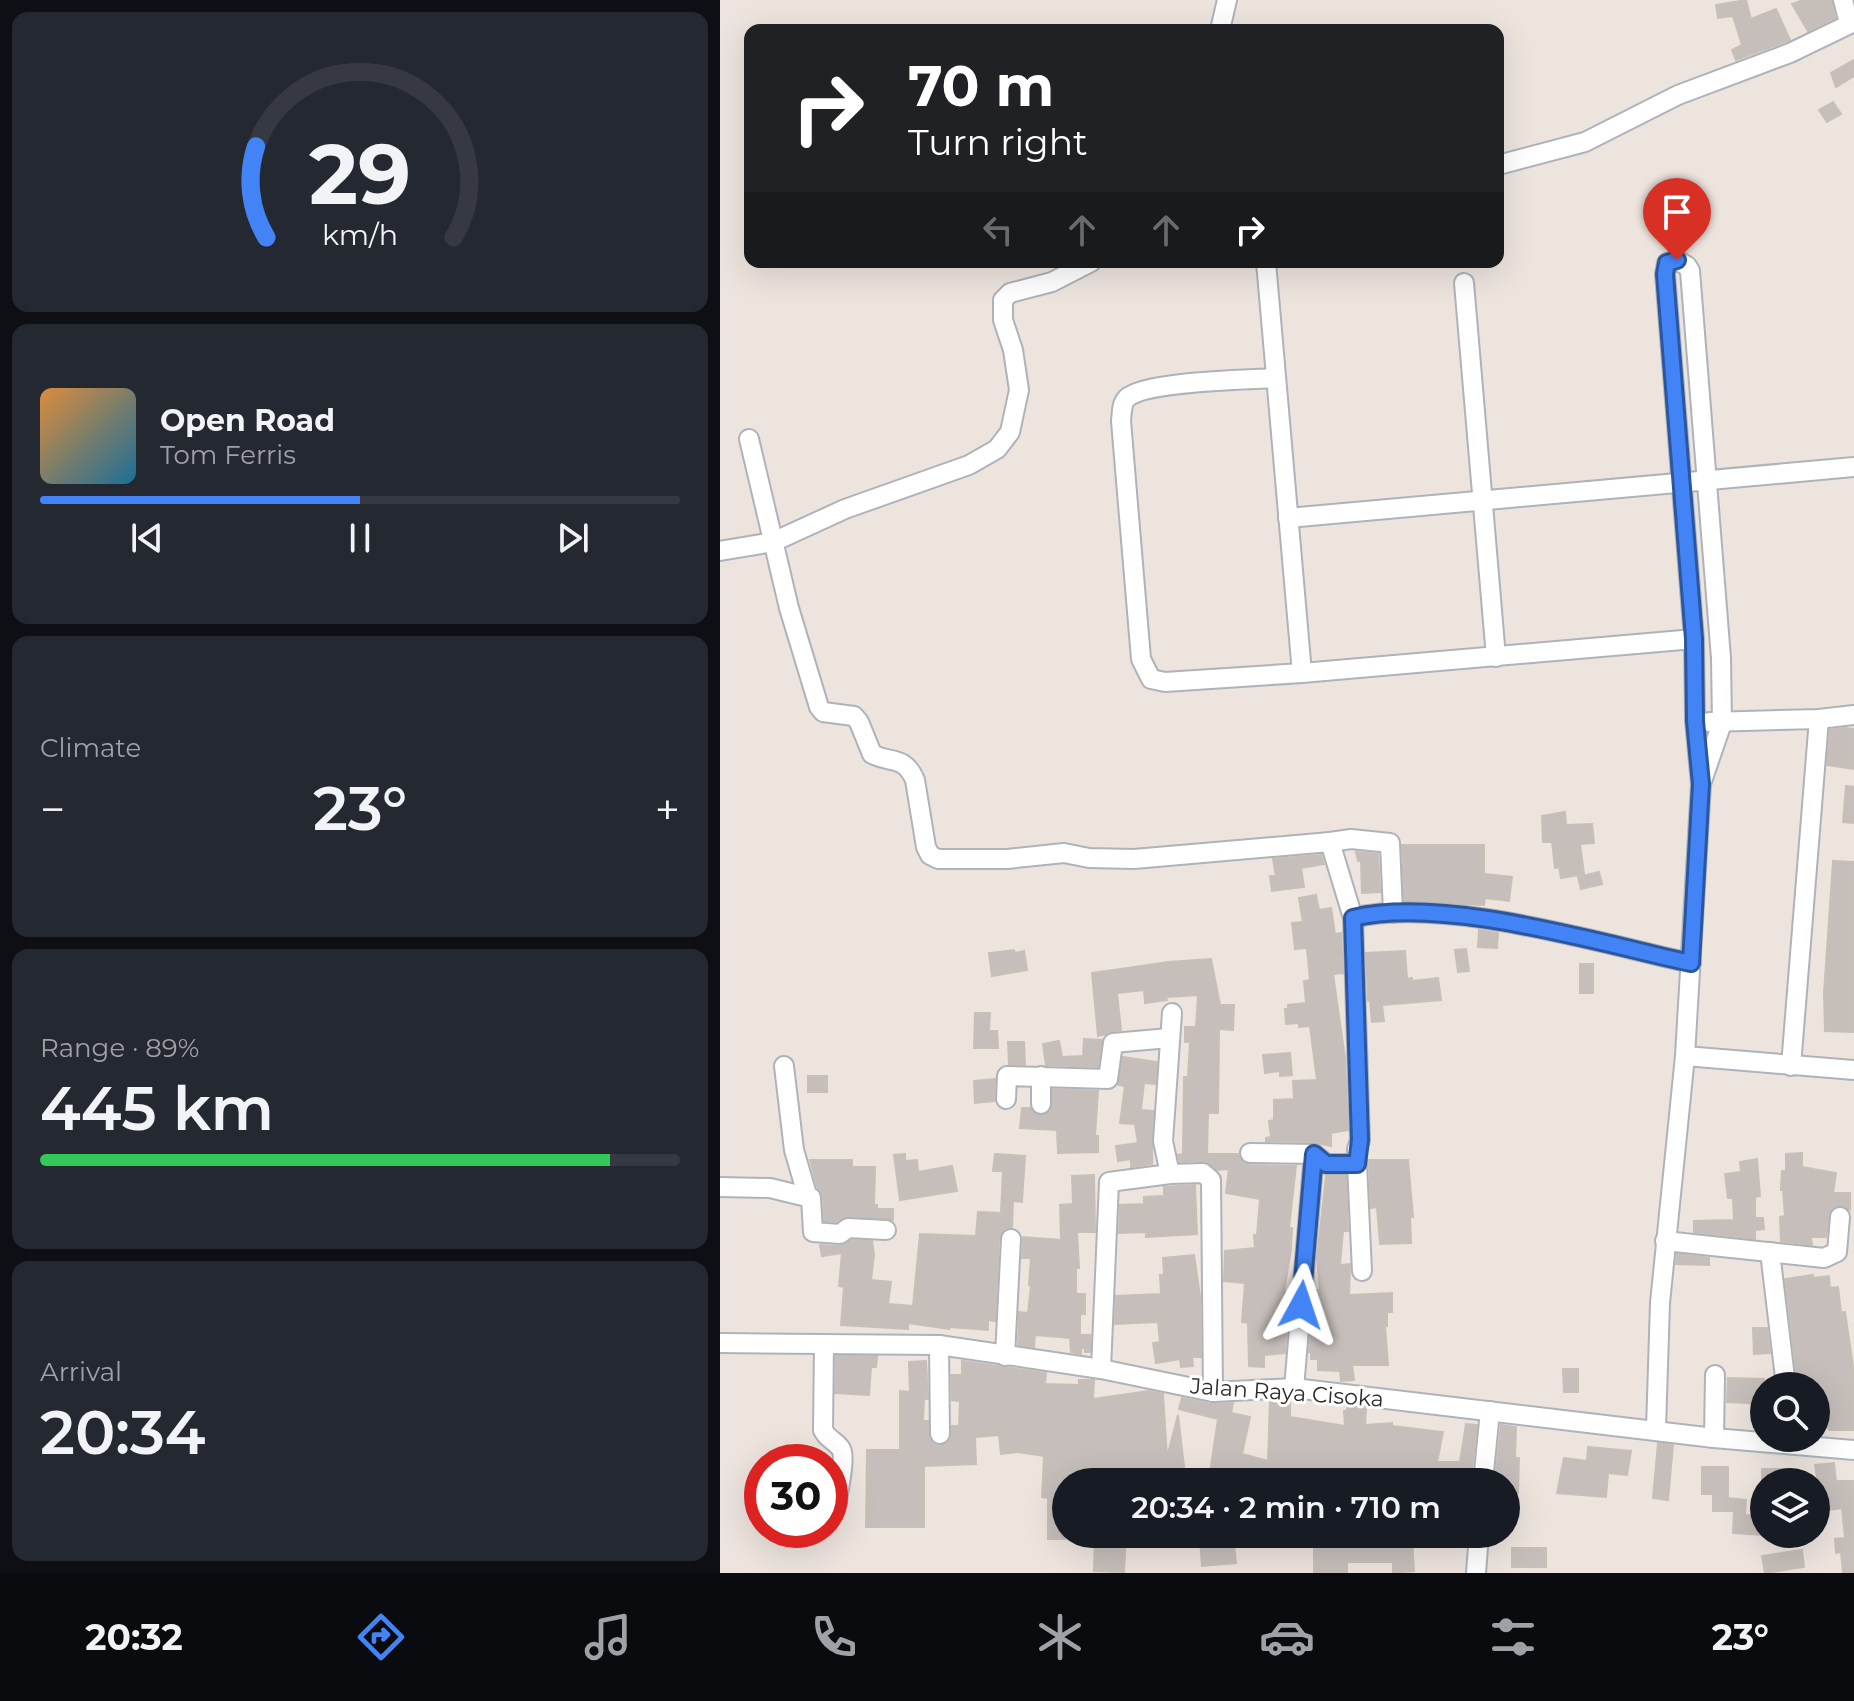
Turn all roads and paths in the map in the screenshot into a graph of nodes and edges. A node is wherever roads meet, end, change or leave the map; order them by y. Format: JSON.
{"nodes":[{"id":1,"x":1227,"y":0,"type":"edge"},
{"id":2,"x":1843,"y":0,"type":"edge"},
{"id":3,"x":1852,"y":23,"type":"edge"},
{"id":4,"x":1221,"y":24,"type":"edge"},
{"id":5,"x":1504,"y":163,"type":"edge"},
{"id":6,"x":1078,"y":268,"type":"edge"},
{"id":7,"x":1267,"y":268,"type":"edge"},
{"id":8,"x":1464,"y":283,"type":"dead end"},
{"id":9,"x":1276,"y":378,"type":"junction"},
{"id":10,"x":749,"y":439,"type":"dead end"},
{"id":11,"x":1854,"y":467,"type":"edge"},
{"id":12,"x":1706,"y":480,"type":"junction"},
{"id":13,"x":1681,"y":482,"type":"junction"},
{"id":14,"x":1483,"y":502,"type":"junction"},
{"id":15,"x":1288,"y":518,"type":"junction"},
{"id":16,"x":773,"y":542,"type":"junction"},
{"id":17,"x":720,"y":551,"type":"edge"},
{"id":18,"x":1694,"y":639,"type":"junction"},
{"id":19,"x":1496,"y":657,"type":"junction"},
{"id":20,"x":1302,"y":673,"type":"junction"},
{"id":21,"x":1854,"y":715,"type":"edge"},
{"id":22,"x":1819,"y":719,"type":"junction"},
{"id":23,"x":1695,"y":721,"type":"junction"},
{"id":24,"x":1722,"y":723,"type":"junction"},
{"id":25,"x":1701,"y":784,"type":"junction"},
{"id":26,"x":1330,"y":842,"type":"junction"},
{"id":27,"x":1393,"y":913,"type":"junction"},
{"id":28,"x":1353,"y":918,"type":"junction"},
{"id":29,"x":1691,"y":963,"type":"junction"},
{"id":30,"x":1172,"y":1013,"type":"dead end"},
{"id":31,"x":1169,"y":1038,"type":"junction"},
{"id":32,"x":1685,"y":1056,"type":"junction"},
{"id":33,"x":784,"y":1066,"type":"dead end"},
{"id":34,"x":1791,"y":1066,"type":"junction"},
{"id":35,"x":1854,"y":1070,"type":"edge"},
{"id":36,"x":1041,"y":1076,"type":"junction"},
{"id":37,"x":1006,"y":1099,"type":"dead end"},
{"id":38,"x":1041,"y":1104,"type":"dead end"},
{"id":39,"x":1250,"y":1153,"type":"dead end"},
{"id":40,"x":1314,"y":1154,"type":"junction"},
{"id":41,"x":1357,"y":1164,"type":"junction"},
{"id":42,"x":1170,"y":1174,"type":"junction"},
{"id":43,"x":720,"y":1187,"type":"edge"},
{"id":44,"x":808,"y":1198,"type":"junction"},
{"id":45,"x":1840,"y":1217,"type":"dead end"},
{"id":46,"x":886,"y":1230,"type":"dead end"},
{"id":47,"x":1011,"y":1239,"type":"dead end"},
{"id":48,"x":1665,"y":1241,"type":"junction"},
{"id":49,"x":1770,"y":1252,"type":"junction"},
{"id":50,"x":1362,"y":1271,"type":"dead end"},
{"id":51,"x":720,"y":1343,"type":"edge"},
{"id":52,"x":824,"y":1345,"type":"junction"},
{"id":53,"x":939,"y":1345,"type":"junction"},
{"id":54,"x":1005,"y":1356,"type":"junction"},
{"id":55,"x":1101,"y":1369,"type":"junction"},
{"id":56,"x":1784,"y":1372,"type":"edge"},
{"id":57,"x":1715,"y":1375,"type":"dead end"},
{"id":58,"x":1294,"y":1388,"type":"junction"},
{"id":59,"x":1213,"y":1392,"type":"junction"},
{"id":60,"x":1490,"y":1411,"type":"junction"},
{"id":61,"x":1656,"y":1429,"type":"junction"},
{"id":62,"x":940,"y":1434,"type":"dead end"},
{"id":63,"x":1714,"y":1438,"type":"junction"},
{"id":64,"x":1750,"y":1440,"type":"edge"},
{"id":65,"x":834,"y":1444,"type":"edge"},
{"id":66,"x":1830,"y":1447,"type":"edge"},
{"id":67,"x":1854,"y":1450,"type":"edge"},
{"id":68,"x":1484,"y":1468,"type":"edge"},
{"id":69,"x":1478,"y":1548,"type":"edge"},
{"id":70,"x":1476,"y":1573,"type":"edge"}],
"edges":[{"from":1,"to":4,"type":"street"},
{"from":2,"to":3,"type":"street"},
{"from":3,"to":5,"type":"street"},
{"from":6,"to":16,"type":"street"},
{"from":7,"to":9,"type":"street"},
{"from":8,"to":14,"type":"street"},
{"from":9,"to":15,"type":"street"},
{"from":9,"to":20,"type":"street"},
{"from":10,"to":16,"type":"street"},
{"from":11,"to":12,"type":"street"},
{"from":12,"to":13,"type":"street"},
{"from":12,"to":13,"type":"street"},
{"from":12,"to":24,"type":"street"},
{"from":13,"to":14,"type":"street"},
{"from":13,"to":18,"type":"street"},
{"from":14,"to":15,"type":"street"},
{"from":14,"to":19,"type":"street"},
{"from":15,"to":20,"type":"street"},
{"from":16,"to":17,"type":"street"},
{"from":16,"to":26,"type":"street"},
{"from":18,"to":19,"type":"street"},
{"from":18,"to":23,"type":"street"},
{"from":19,"to":20,"type":"street"},
{"from":21,"to":22,"type":"street"},
{"from":22,"to":24,"type":"street"},
{"from":22,"to":34,"type":"street"},
{"from":23,"to":24,"type":"street"},
{"from":23,"to":25,"type":"street"},
{"from":24,"to":25,"type":"street"},
{"from":25,"to":29,"type":"street"},
{"from":26,"to":27,"type":"street"},
{"from":26,"to":28,"type":"street"},
{"from":27,"to":28,"type":"street"},
{"from":27,"to":29,"type":"street"},
{"from":28,"to":41,"type":"street"},
{"from":29,"to":32,"type":"street"},
{"from":30,"to":31,"type":"street"},
{"from":31,"to":36,"type":"street"},
{"from":31,"to":42,"type":"street"},
{"from":32,"to":34,"type":"street"},
{"from":32,"to":48,"type":"street"},
{"from":33,"to":44,"type":"street"},
{"from":34,"to":35,"type":"street"},
{"from":36,"to":37,"type":"street"},
{"from":36,"to":38,"type":"street"},
{"from":39,"to":40,"type":"street"},
{"from":40,"to":41,"type":"street"},
{"from":40,"to":58,"type":"street"},
{"from":41,"to":50,"type":"street"},
{"from":42,"to":55,"type":"street"},
{"from":42,"to":59,"type":"street"},
{"from":43,"to":44,"type":"street"},
{"from":44,"to":46,"type":"street"},
{"from":45,"to":49,"type":"street"},
{"from":47,"to":54,"type":"street"},
{"from":48,"to":49,"type":"street"},
{"from":48,"to":61,"type":"street"},
{"from":49,"to":56,"type":"street"},
{"from":51,"to":52,"type":"street","name":"Jalan Raya Cisoka"},
{"from":52,"to":53,"type":"street","name":"Jalan Raya Cisoka"},
{"from":52,"to":65,"type":"street"},
{"from":53,"to":54,"type":"street","name":"Jalan Raya Cisoka"},
{"from":53,"to":62,"type":"street"},
{"from":54,"to":55,"type":"street","name":"Jalan Raya Cisoka"},
{"from":55,"to":59,"type":"street","name":"Jalan Raya Cisoka"},
{"from":57,"to":63,"type":"street"},
{"from":58,"to":59,"type":"street","name":"Jalan Raya Cisoka"},
{"from":58,"to":60,"type":"street","name":"Jalan Raya Cisoka"},
{"from":60,"to":61,"type":"street","name":"Jalan Raya Cisoka"},
{"from":60,"to":68,"type":"street"},
{"from":61,"to":63,"type":"street","name":"Jalan Raya Cisoka"},
{"from":63,"to":64,"type":"street","name":"Jalan Raya Cisoka"},
{"from":66,"to":67,"type":"street","name":"Jalan Raya Cisoka"},
{"from":69,"to":70,"type":"street"}]}
